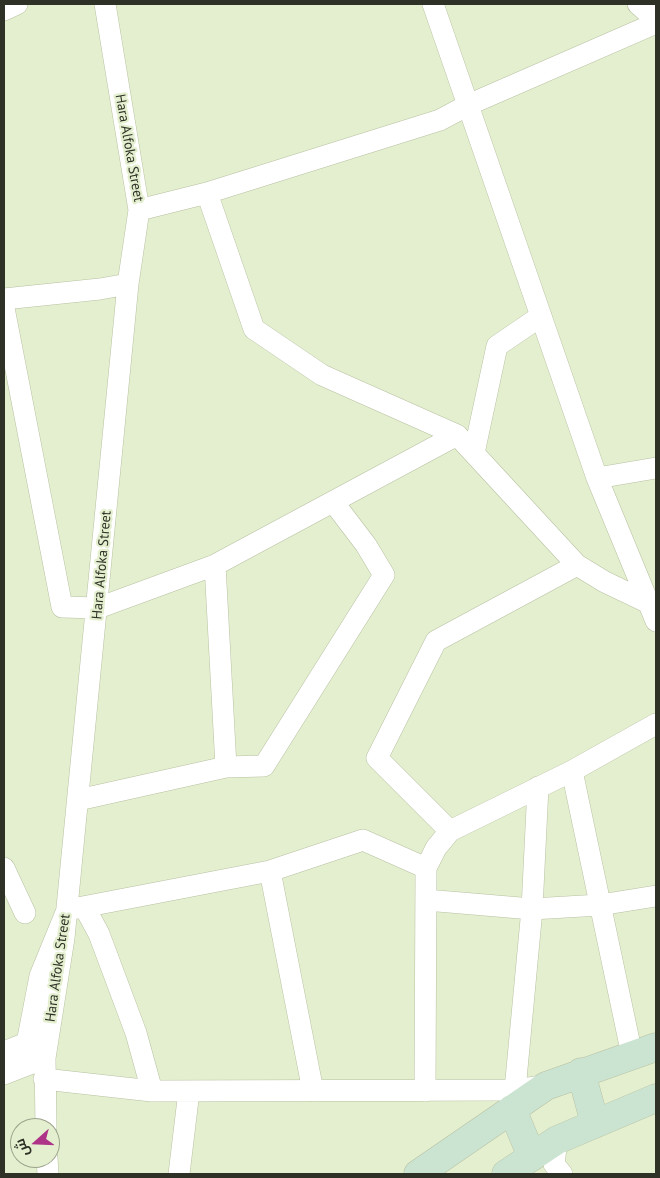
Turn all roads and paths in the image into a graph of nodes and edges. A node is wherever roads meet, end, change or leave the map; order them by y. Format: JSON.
{"nodes":[{"id":1,"x":16,"y":4,"type":"edge"},
{"id":2,"x":105,"y":4,"type":"edge"},
{"id":3,"x":433,"y":4,"type":"edge"},
{"id":4,"x":638,"y":4,"type":"edge"},
{"id":5,"x":4,"y":10,"type":"edge"},
{"id":6,"x":656,"y":22,"type":"edge"},
{"id":7,"x":468,"y":104,"type":"junction"},
{"id":8,"x":207,"y":193,"type":"junction"},
{"id":9,"x":139,"y":210,"type":"junction"},
{"id":10,"x":128,"y":284,"type":"junction"},
{"id":11,"x":4,"y":299,"type":"edge"},
{"id":12,"x":4,"y":308,"type":"edge"},
{"id":13,"x":541,"y":316,"type":"junction"},
{"id":14,"x":457,"y":434,"type":"junction"},
{"id":15,"x":474,"y":453,"type":"junction"},
{"id":16,"x":656,"y":468,"type":"edge"},
{"id":17,"x":597,"y":478,"type":"junction"},
{"id":18,"x":334,"y":503,"type":"junction"},
{"id":19,"x":577,"y":565,"type":"junction"},
{"id":20,"x":215,"y":566,"type":"junction"},
{"id":21,"x":98,"y":608,"type":"junction"},
{"id":22,"x":654,"y":610,"type":"edge"},
{"id":23,"x":656,"y":724,"type":"edge"},
{"id":24,"x":226,"y":767,"type":"junction"},
{"id":25,"x":572,"y":771,"type":"junction"},
{"id":26,"x":538,"y":787,"type":"junction"},
{"id":27,"x":78,"y":800,"type":"junction"},
{"id":28,"x":450,"y":831,"type":"junction"},
{"id":29,"x":4,"y":868,"type":"edge"},
{"id":30,"x":426,"y":868,"type":"junction"},
{"id":31,"x":270,"y":871,"type":"junction"},
{"id":32,"x":656,"y":896,"type":"edge"},
{"id":33,"x":426,"y":900,"type":"junction"},
{"id":34,"x":600,"y":905,"type":"junction"},
{"id":35,"x":76,"y":909,"type":"junction"},
{"id":36,"x":532,"y":909,"type":"junction"},
{"id":37,"x":25,"y":914,"type":"dead end"},
{"id":38,"x":49,"y":1034,"type":"junction"},
{"id":39,"x":27,"y":1043,"type":"junction"},
{"id":40,"x":644,"y":1051,"type":"edge"},
{"id":41,"x":4,"y":1052,"type":"edge"},
{"id":42,"x":45,"y":1058,"type":"junction"},
{"id":43,"x":581,"y":1072,"type":"junction"},
{"id":44,"x":4,"y":1074,"type":"edge"},
{"id":45,"x":44,"y":1079,"type":"junction"},
{"id":46,"x":152,"y":1091,"type":"junction"},
{"id":47,"x":189,"y":1091,"type":"junction"},
{"id":48,"x":312,"y":1091,"type":"junction"},
{"id":49,"x":425,"y":1091,"type":"junction"},
{"id":50,"x":656,"y":1098,"type":"edge"},
{"id":51,"x":513,"y":1100,"type":"junction"},
{"id":52,"x":46,"y":1118,"type":"edge"},
{"id":53,"x":594,"y":1124,"type":"junction"},
{"id":54,"x":557,"y":1140,"type":"junction"},
{"id":55,"x":532,"y":1157,"type":"junction"},
{"id":56,"x":179,"y":1174,"type":"edge"},
{"id":57,"x":418,"y":1174,"type":"edge"},
{"id":58,"x":506,"y":1174,"type":"edge"},
{"id":59,"x":562,"y":1174,"type":"edge"}],
"edges":[{"from":1,"to":5,"type":"street"},
{"from":2,"to":9,"type":"street","name":"Hara Alfoka Street"},
{"from":3,"to":7,"type":"street"},
{"from":4,"to":6,"type":"street"},
{"from":6,"to":7,"type":"street"},
{"from":7,"to":8,"type":"street"},
{"from":7,"to":13,"type":"street"},
{"from":8,"to":9,"type":"street"},
{"from":8,"to":14,"type":"street"},
{"from":9,"to":10,"type":"street","name":"Hara Alfoka Street"},
{"from":10,"to":11,"type":"street"},
{"from":10,"to":21,"type":"street","name":"Hara Alfoka Street"},
{"from":12,"to":21,"type":"street"},
{"from":13,"to":15,"type":"street"},
{"from":13,"to":17,"type":"street"},
{"from":14,"to":15,"type":"street"},
{"from":14,"to":18,"type":"street"},
{"from":15,"to":19,"type":"street"},
{"from":16,"to":17,"type":"street"},
{"from":17,"to":22,"type":"street"},
{"from":18,"to":20,"type":"street"},
{"from":18,"to":24,"type":"street"},
{"from":19,"to":22,"type":"street"},
{"from":19,"to":28,"type":"street"},
{"from":20,"to":21,"type":"street"},
{"from":20,"to":24,"type":"street"},
{"from":21,"to":27,"type":"street","name":"Hara Alfoka Street"},
{"from":23,"to":25,"type":"street"},
{"from":24,"to":27,"type":"street"},
{"from":25,"to":26,"type":"street"},
{"from":25,"to":34,"type":"street"},
{"from":26,"to":28,"type":"street"},
{"from":26,"to":36,"type":"street"},
{"from":27,"to":35,"type":"street","name":"Hara Alfoka Street"},
{"from":28,"to":30,"type":"street"},
{"from":29,"to":37,"type":"street"},
{"from":30,"to":31,"type":"street"},
{"from":30,"to":33,"type":"street"},
{"from":31,"to":35,"type":"street"},
{"from":31,"to":48,"type":"street"},
{"from":32,"to":34,"type":"street"},
{"from":33,"to":36,"type":"street"},
{"from":33,"to":49,"type":"street"},
{"from":34,"to":36,"type":"street"},
{"from":34,"to":40,"type":"street"},
{"from":35,"to":38,"type":"street","name":"Hara Alfoka Street"},
{"from":35,"to":39,"type":"street"},
{"from":35,"to":46,"type":"street"},
{"from":36,"to":51,"type":"street"},
{"from":38,"to":39,"type":"street"},
{"from":38,"to":42,"type":"street","name":"Hara Alfoka Street"},
{"from":39,"to":41,"type":"street"},
{"from":40,"to":43,"type":"main road"},
{"from":42,"to":44,"type":"street"},
{"from":42,"to":45,"type":"street","name":"Hara Alfoka Street"},
{"from":43,"to":51,"type":"main road"},
{"from":43,"to":53,"type":"main road"},
{"from":45,"to":46,"type":"street"},
{"from":45,"to":52,"type":"street","name":"Hara Alfoka Street"},
{"from":46,"to":47,"type":"street"},
{"from":47,"to":48,"type":"street"},
{"from":47,"to":56,"type":"street"},
{"from":48,"to":49,"type":"street"},
{"from":49,"to":51,"type":"street"},
{"from":50,"to":53,"type":"main road"},
{"from":51,"to":55,"type":"main road"},
{"from":51,"to":57,"type":"main road"},
{"from":53,"to":54,"type":"main road"},
{"from":54,"to":55,"type":"main road"},
{"from":54,"to":59,"type":"street"},
{"from":55,"to":58,"type":"main road"}]}
